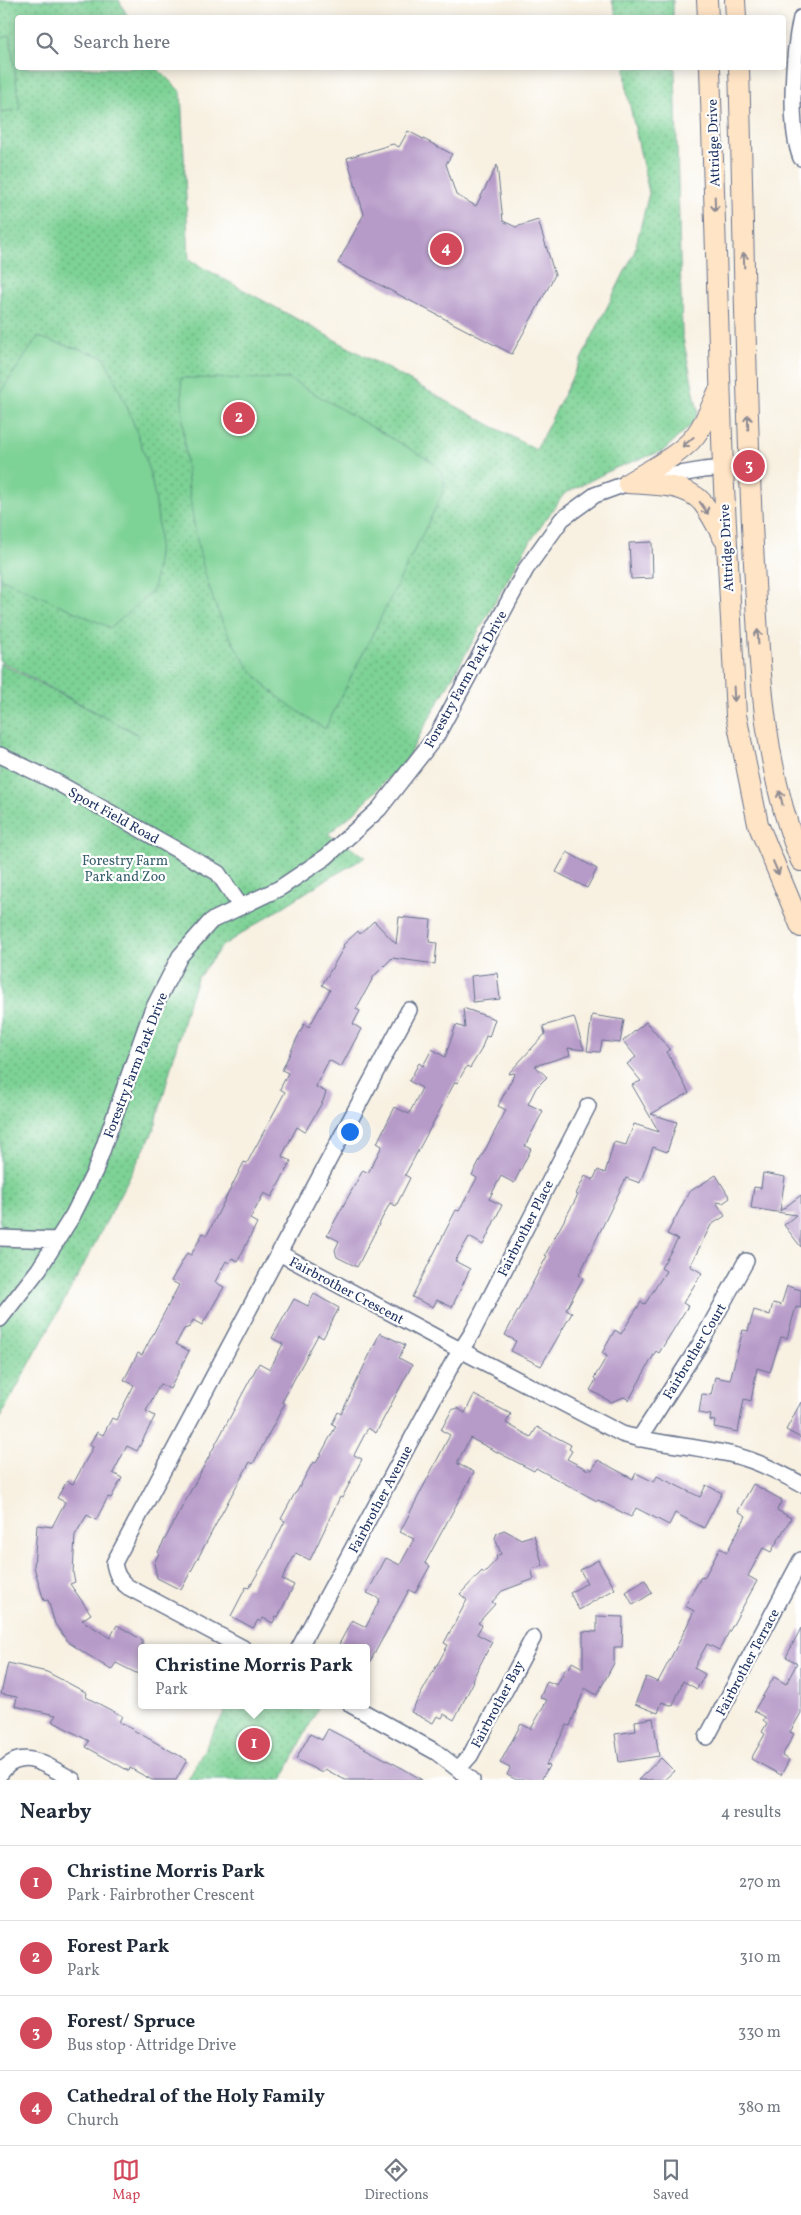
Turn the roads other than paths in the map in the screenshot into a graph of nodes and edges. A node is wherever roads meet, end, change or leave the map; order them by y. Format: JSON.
{"nodes":[{"id":1,"x":707,"y":0,"type":"edge"},
{"id":2,"x":735,"y":0,"type":"edge"},
{"id":3,"x":708,"y":15,"type":"edge"},
{"id":4,"x":736,"y":15,"type":"edge"},
{"id":5,"x":801,"y":18,"type":"edge"},
{"id":6,"x":710,"y":70,"type":"edge"},
{"id":7,"x":739,"y":70,"type":"edge"},
{"id":8,"x":801,"y":158,"type":"edge"},
{"id":9,"x":721,"y":385,"type":"junction"},
{"id":10,"x":749,"y":466,"type":"junction"},
{"id":11,"x":723,"y":468,"type":"junction"},
{"id":12,"x":628,"y":483,"type":"junction"},
{"id":13,"x":726,"y":540,"type":"junction"},
{"id":14,"x":0,"y":755,"type":"edge"},
{"id":15,"x":801,"y":861,"type":"edge"},
{"id":16,"x":241,"y":907,"type":"junction"},
{"id":17,"x":801,"y":927,"type":"edge"},
{"id":18,"x":409,"y":1010,"type":"dead end"},
{"id":19,"x":588,"y":1106,"type":"dead end"},
{"id":20,"x":0,"y":1238,"type":"edge"},
{"id":21,"x":58,"y":1240,"type":"junction"},
{"id":22,"x":279,"y":1253,"type":"junction"},
{"id":23,"x":746,"y":1261,"type":"dead end"},
{"id":24,"x":0,"y":1319,"type":"edge"},
{"id":25,"x":461,"y":1350,"type":"junction"},
{"id":26,"x":640,"y":1439,"type":"junction"},
{"id":27,"x":801,"y":1484,"type":"edge"},
{"id":28,"x":801,"y":1560,"type":"edge"},
{"id":29,"x":533,"y":1638,"type":"dead end"},
{"id":30,"x":235,"y":1644,"type":"edge"},
{"id":31,"x":302,"y":1644,"type":"edge"},
{"id":32,"x":358,"y":1709,"type":"edge"},
{"id":33,"x":708,"y":1737,"type":"dead end"},
{"id":34,"x":459,"y":1768,"type":"junction"},
{"id":35,"x":0,"y":1774,"type":"edge"},
{"id":36,"x":72,"y":1780,"type":"edge"},
{"id":37,"x":472,"y":1780,"type":"edge"}],
"edges":[{"from":1,"to":3,"type":"main road"},
{"from":2,"to":4,"type":"main road"},
{"from":5,"to":8,"type":"street"},
{"from":6,"to":9,"type":"main road","name":"Attridge Drive","one_way":true},
{"from":10,"to":7,"type":"main road","name":"Attridge Drive","one_way":true},
{"from":9,"to":11,"type":"main road","name":"Attridge Drive"},
{"from":9,"to":12,"type":"main road","one_way":true},
{"from":10,"to":11,"type":"street","name":"Forestry Farm Park Drive"},
{"from":15,"to":10,"type":"main road","name":"Attridge Drive","one_way":true},
{"from":11,"to":12,"type":"street","name":"Forestry Farm Park Drive"},
{"from":11,"to":13,"type":"main road","name":"Attridge Drive"},
{"from":12,"to":13,"type":"main road","one_way":true},
{"from":12,"to":16,"type":"street","name":"Forestry Farm Park Drive"},
{"from":13,"to":17,"type":"main road","name":"Attridge Drive","one_way":true},
{"from":14,"to":16,"type":"street","name":"Sport Field Road"},
{"from":16,"to":21,"type":"street","name":"Forestry Farm Park Drive"},
{"from":18,"to":22,"type":"street"},
{"from":19,"to":25,"type":"street","name":"Fairbrother Place"},
{"from":20,"to":21,"type":"street"},
{"from":21,"to":24,"type":"street","name":"Forestry Farm Park Drive"},
{"from":22,"to":25,"type":"street","name":"Fairbrother Crescent"},
{"from":22,"to":30,"type":"street","name":"Fairbrother Crescent"},
{"from":23,"to":26,"type":"street","name":"Fairbrother Court"},
{"from":25,"to":26,"type":"street","name":"Fairbrother Crescent"},
{"from":25,"to":31,"type":"street","name":"Fairbrother Avenue"},
{"from":26,"to":27,"type":"street","name":"Fairbrother Crescent"},
{"from":28,"to":33,"type":"street","name":"Fairbrother Terrace"},
{"from":29,"to":34,"type":"street","name":"Fairbrother Bay"},
{"from":32,"to":34,"type":"street"},
{"from":34,"to":37,"type":"street"},
{"from":35,"to":36,"type":"street"}]}
